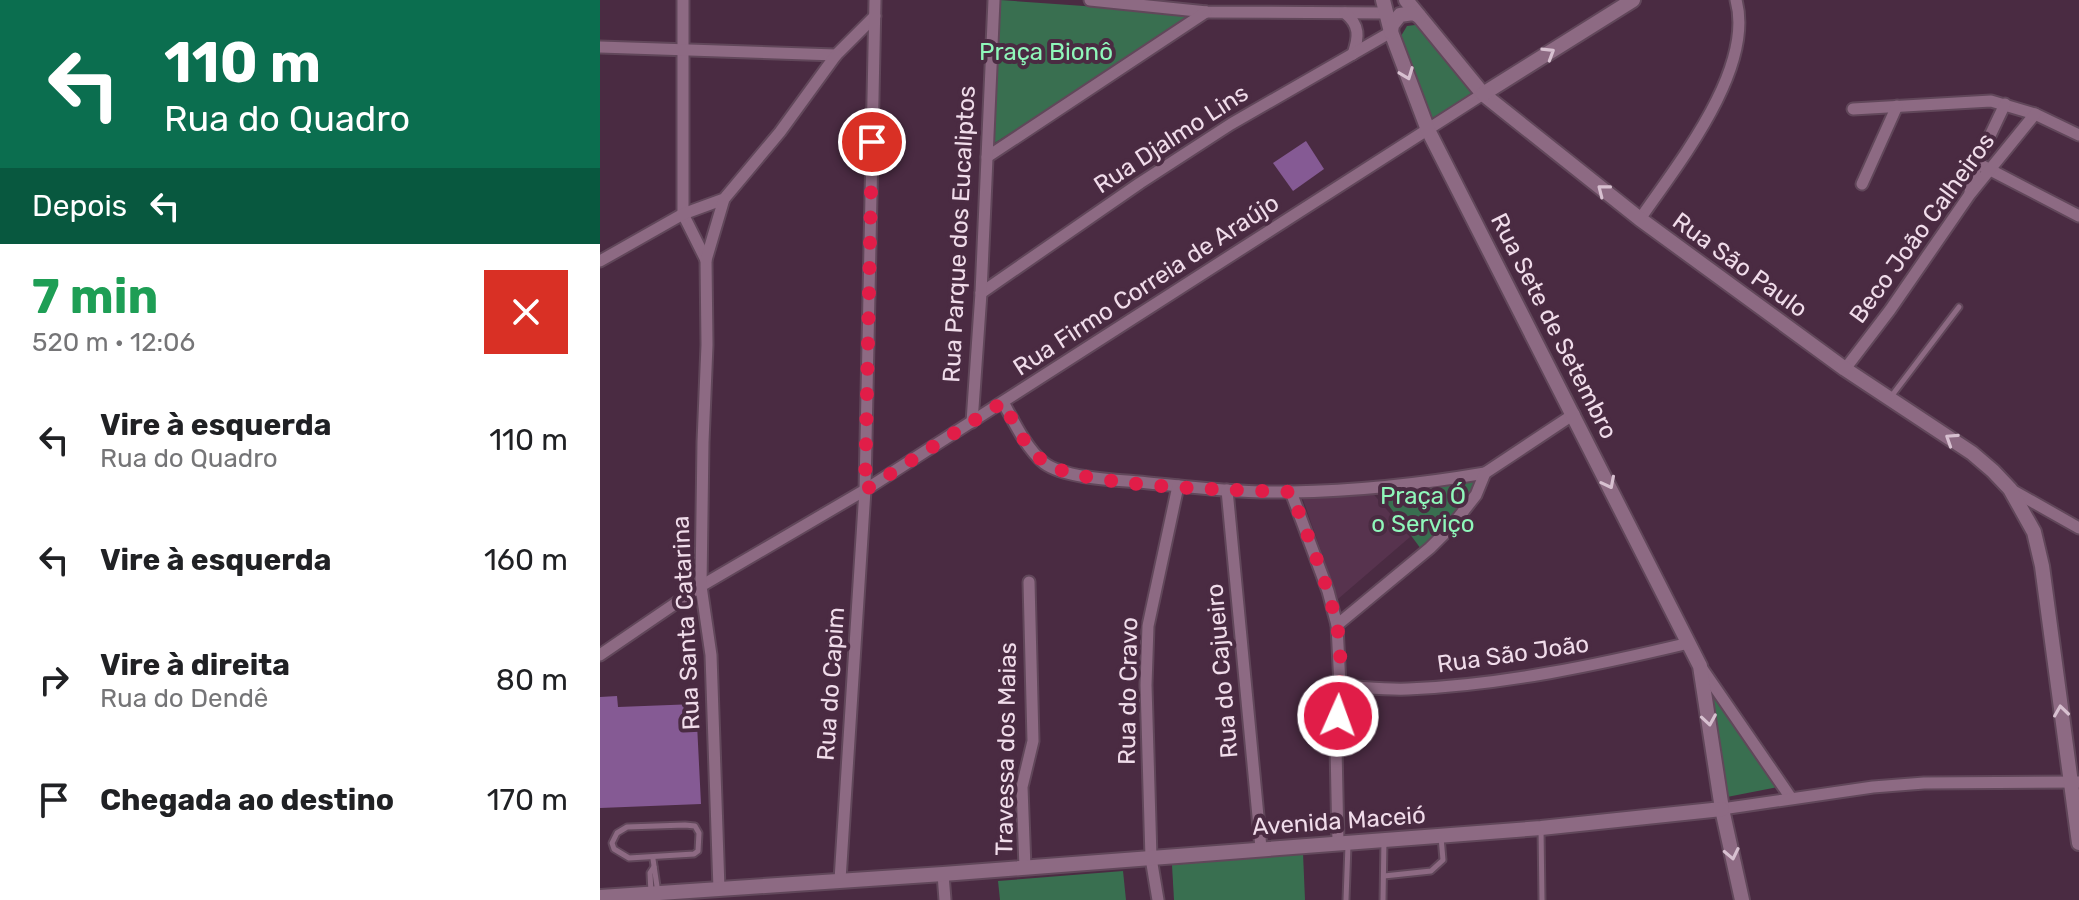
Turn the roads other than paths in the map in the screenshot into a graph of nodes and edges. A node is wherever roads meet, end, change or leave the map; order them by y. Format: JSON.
{"nodes":[{"id":1,"x":683,"y":0,"type":"edge"},
{"id":2,"x":875,"y":0,"type":"edge"},
{"id":3,"x":994,"y":0,"type":"edge"},
{"id":4,"x":1090,"y":0,"type":"edge"},
{"id":5,"x":1406,"y":0,"type":"edge"},
{"id":6,"x":1633,"y":0,"type":"edge"},
{"id":7,"x":1736,"y":0,"type":"edge"},
{"id":8,"x":1384,"y":7,"type":"edge"},
{"id":9,"x":1207,"y":12,"type":"junction"},
{"id":10,"x":1345,"y":13,"type":"junction"},
{"id":11,"x":875,"y":16,"type":"junction"},
{"id":12,"x":1419,"y":16,"type":"junction"},
{"id":13,"x":1391,"y":32,"type":"junction"},
{"id":14,"x":600,"y":47,"type":"edge"},
{"id":15,"x":683,"y":49,"type":"junction"},
{"id":16,"x":1353,"y":54,"type":"junction"},
{"id":17,"x":836,"y":55,"type":"junction"},
{"id":18,"x":1483,"y":94,"type":"junction"},
{"id":19,"x":2005,"y":104,"type":"junction"},
{"id":20,"x":1897,"y":106,"type":"junction"},
{"id":21,"x":1853,"y":109,"type":"dead end"},
{"id":22,"x":2035,"y":114,"type":"junction"},
{"id":23,"x":1428,"y":130,"type":"junction"},
{"id":24,"x":2079,"y":135,"type":"edge"},
{"id":25,"x":987,"y":157,"type":"junction"},
{"id":26,"x":1977,"y":163,"type":"junction"},
{"id":27,"x":1990,"y":170,"type":"junction"},
{"id":28,"x":1862,"y":184,"type":"dead end"},
{"id":29,"x":1970,"y":194,"type":"junction"},
{"id":30,"x":724,"y":199,"type":"junction"},
{"id":31,"x":683,"y":214,"type":"junction"},
{"id":32,"x":2079,"y":216,"type":"edge"},
{"id":33,"x":1640,"y":219,"type":"junction"},
{"id":34,"x":706,"y":260,"type":"junction"},
{"id":35,"x":600,"y":261,"type":"edge"},
{"id":36,"x":981,"y":293,"type":"junction"},
{"id":37,"x":1959,"y":307,"type":"dead end"},
{"id":38,"x":1845,"y":369,"type":"junction"},
{"id":39,"x":1889,"y":399,"type":"junction"},
{"id":40,"x":1003,"y":402,"type":"junction"},
{"id":41,"x":1574,"y":414,"type":"junction"},
{"id":42,"x":972,"y":422,"type":"junction"},
{"id":43,"x":1485,"y":473,"type":"junction"},
{"id":44,"x":1178,"y":486,"type":"junction"},
{"id":45,"x":2010,"y":489,"type":"junction"},
{"id":46,"x":865,"y":490,"type":"junction"},
{"id":47,"x":1227,"y":490,"type":"junction"},
{"id":48,"x":1291,"y":492,"type":"junction"},
{"id":49,"x":2079,"y":528,"type":"edge"},
{"id":50,"x":1029,"y":582,"type":"dead end"},
{"id":51,"x":701,"y":586,"type":"junction"},
{"id":52,"x":1337,"y":625,"type":"junction"},
{"id":53,"x":1689,"y":643,"type":"junction"},
{"id":54,"x":600,"y":655,"type":"edge"},
{"id":55,"x":1700,"y":666,"type":"junction"},
{"id":56,"x":1340,"y":686,"type":"junction"},
{"id":57,"x":2075,"y":782,"type":"edge"},
{"id":58,"x":1791,"y":798,"type":"junction"},
{"id":59,"x":1722,"y":809,"type":"junction"},
{"id":60,"x":1541,"y":828,"type":"junction"},
{"id":61,"x":1441,"y":835,"type":"junction"},
{"id":62,"x":1384,"y":839,"type":"junction"},
{"id":63,"x":1343,"y":842,"type":"junction"},
{"id":64,"x":2079,"y":843,"type":"edge"},
{"id":65,"x":1261,"y":848,"type":"junction"},
{"id":66,"x":1151,"y":858,"type":"junction"},
{"id":67,"x":653,"y":859,"type":"junction"},
{"id":68,"x":1025,"y":868,"type":"junction"},
{"id":69,"x":943,"y":874,"type":"junction"},
{"id":70,"x":1384,"y":876,"type":"junction"},
{"id":71,"x":840,"y":880,"type":"junction"},
{"id":72,"x":719,"y":889,"type":"junction"},
{"id":73,"x":654,"y":893,"type":"junction"},
{"id":74,"x":600,"y":897,"type":"edge"},
{"id":75,"x":945,"y":900,"type":"edge"},
{"id":76,"x":1158,"y":900,"type":"edge"},
{"id":77,"x":1346,"y":900,"type":"edge"},
{"id":78,"x":1383,"y":900,"type":"edge"},
{"id":79,"x":1542,"y":900,"type":"edge"},
{"id":80,"x":1742,"y":900,"type":"edge"}],
"edges":[{"from":1,"to":15,"type":"street","name":"Rua Santa Catarina"},
{"from":2,"to":11,"type":"street","name":"Rua do Capim"},
{"from":3,"to":25,"type":"street","name":"Rua Parque dos Eucaliptos"},
{"from":4,"to":9,"type":"street"},
{"from":5,"to":12,"type":"street","name":"Rua São Paulo"},
{"from":18,"to":6,"type":"street","name":"Rua Firmo Correia de Araújo","one_way":true},
{"from":7,"to":33,"type":"street"},
{"from":8,"to":10,"type":"street"},
{"from":8,"to":13,"type":"street","name":"Rua Sete de Setembro"},
{"from":9,"to":10,"type":"street"},
{"from":9,"to":25,"type":"street"},
{"from":10,"to":16,"type":"street"},
{"from":11,"to":17,"type":"street"},
{"from":11,"to":46,"type":"street","name":"Rua do Capim"},
{"from":12,"to":13,"type":"street"},
{"from":12,"to":18,"type":"street","name":"Rua São Paulo"},
{"from":13,"to":16,"type":"street","name":"Rua Djalmo Lins"},
{"from":13,"to":23,"type":"street","name":"Rua Sete de Setembro","one_way":true},
{"from":14,"to":15,"type":"street"},
{"from":15,"to":17,"type":"street"},
{"from":15,"to":31,"type":"street","name":"Rua Santa Catarina"},
{"from":16,"to":36,"type":"street","name":"Rua Djalmo Lins"},
{"from":17,"to":30,"type":"street"},
{"from":18,"to":23,"type":"street","name":"Rua Firmo Correia de Araújo"},
{"from":33,"to":18,"type":"street","name":"Rua São Paulo","one_way":true},
{"from":19,"to":20,"type":"street"},
{"from":19,"to":22,"type":"street"},
{"from":19,"to":26,"type":"street"},
{"from":20,"to":21,"type":"street"},
{"from":20,"to":28,"type":"street"},
{"from":22,"to":24,"type":"street"},
{"from":22,"to":27,"type":"street","name":"Beco João Calheiros"},
{"from":23,"to":40,"type":"street","name":"Rua Firmo Correia de Araújo"},
{"from":23,"to":41,"type":"street","name":"Rua Sete de Setembro"},
{"from":25,"to":36,"type":"street","name":"Rua Parque dos Eucaliptos"},
{"from":26,"to":27,"type":"street"},
{"from":26,"to":29,"type":"street"},
{"from":27,"to":29,"type":"street","name":"Beco João Calheiros"},
{"from":27,"to":32,"type":"street"},
{"from":29,"to":38,"type":"street","name":"Beco João Calheiros"},
{"from":30,"to":31,"type":"street"},
{"from":30,"to":34,"type":"street","name":"Rua Santa Catarina"},
{"from":31,"to":34,"type":"street","name":"Rua Santa Catarina"},
{"from":31,"to":35,"type":"street"},
{"from":33,"to":38,"type":"street","name":"Rua São Paulo"},
{"from":34,"to":51,"type":"street","name":"Rua Santa Catarina"},
{"from":36,"to":42,"type":"street","name":"Rua Parque dos Eucaliptos"},
{"from":37,"to":39,"type":"lane"},
{"from":38,"to":39,"type":"street","name":"Rua São Paulo"},
{"from":45,"to":39,"type":"street","name":"Rua São Paulo","one_way":true},
{"from":40,"to":42,"type":"street","name":"Rua Firmo Correia de Araújo"},
{"from":40,"to":44,"type":"street"},
{"from":41,"to":43,"type":"street"},
{"from":41,"to":53,"type":"street","name":"Rua Sete de Setembro","one_way":true},
{"from":42,"to":46,"type":"street","name":"Rua Firmo Correia de Araújo"},
{"from":43,"to":48,"type":"street"},
{"from":43,"to":52,"type":"street"},
{"from":44,"to":47,"type":"street"},
{"from":44,"to":66,"type":"street","name":"Rua do Cravo"},
{"from":45,"to":49,"type":"street","name":"Rua São Paulo"},
{"from":57,"to":45,"type":"street","one_way":true},
{"from":46,"to":51,"type":"street","name":"Rua Firmo Correia de Araújo"},
{"from":46,"to":71,"type":"street","name":"Rua do Capim"},
{"from":47,"to":48,"type":"street"},
{"from":47,"to":65,"type":"street","name":"Rua do Cajueiro"},
{"from":48,"to":52,"type":"street"},
{"from":50,"to":68,"type":"street","name":"Travessa dos Maias"},
{"from":51,"to":54,"type":"street","name":"Rua Firmo Correia de Araújo"},
{"from":51,"to":72,"type":"street","name":"Rua Santa Catarina"},
{"from":52,"to":56,"type":"street"},
{"from":53,"to":55,"type":"street","name":"Rua Sete de Setembro"},
{"from":53,"to":56,"type":"street","name":"Rua São João"},
{"from":55,"to":58,"type":"street","name":"Rua Sete de Setembro"},
{"from":55,"to":59,"type":"street","name":"Rua Sete de Setembro","one_way":true},
{"from":56,"to":63,"type":"street"},
{"from":57,"to":58,"type":"street","name":"Avenida Maceió"},
{"from":57,"to":64,"type":"street"},
{"from":58,"to":59,"type":"street","name":"Avenida Maceió"},
{"from":59,"to":60,"type":"street","name":"Avenida Maceió"},
{"from":59,"to":80,"type":"street","name":"Rua Sete de Setembro","one_way":true},
{"from":60,"to":61,"type":"street","name":"Avenida Maceió"},
{"from":60,"to":79,"type":"lane"},
{"from":61,"to":62,"type":"street","name":"Avenida Maceió"},
{"from":61,"to":70,"type":"lane"},
{"from":62,"to":63,"type":"street","name":"Avenida Maceió"},
{"from":62,"to":70,"type":"lane"},
{"from":63,"to":65,"type":"street","name":"Avenida Maceió"},
{"from":63,"to":77,"type":"lane"},
{"from":65,"to":66,"type":"street","name":"Avenida Maceió"},
{"from":66,"to":68,"type":"street","name":"Avenida Maceió"},
{"from":66,"to":76,"type":"street","name":"Rua do Cravo"},
{"from":67,"to":67,"type":"lane"},
{"from":67,"to":73,"type":"lane"},
{"from":68,"to":69,"type":"street","name":"Avenida Maceió"},
{"from":69,"to":71,"type":"street","name":"Avenida Maceió"},
{"from":69,"to":75,"type":"street"},
{"from":70,"to":78,"type":"lane"},
{"from":71,"to":72,"type":"street","name":"Avenida Maceió"},
{"from":72,"to":73,"type":"street","name":"Avenida Maceió"},
{"from":73,"to":74,"type":"street","name":"Avenida Maceió"}]}
